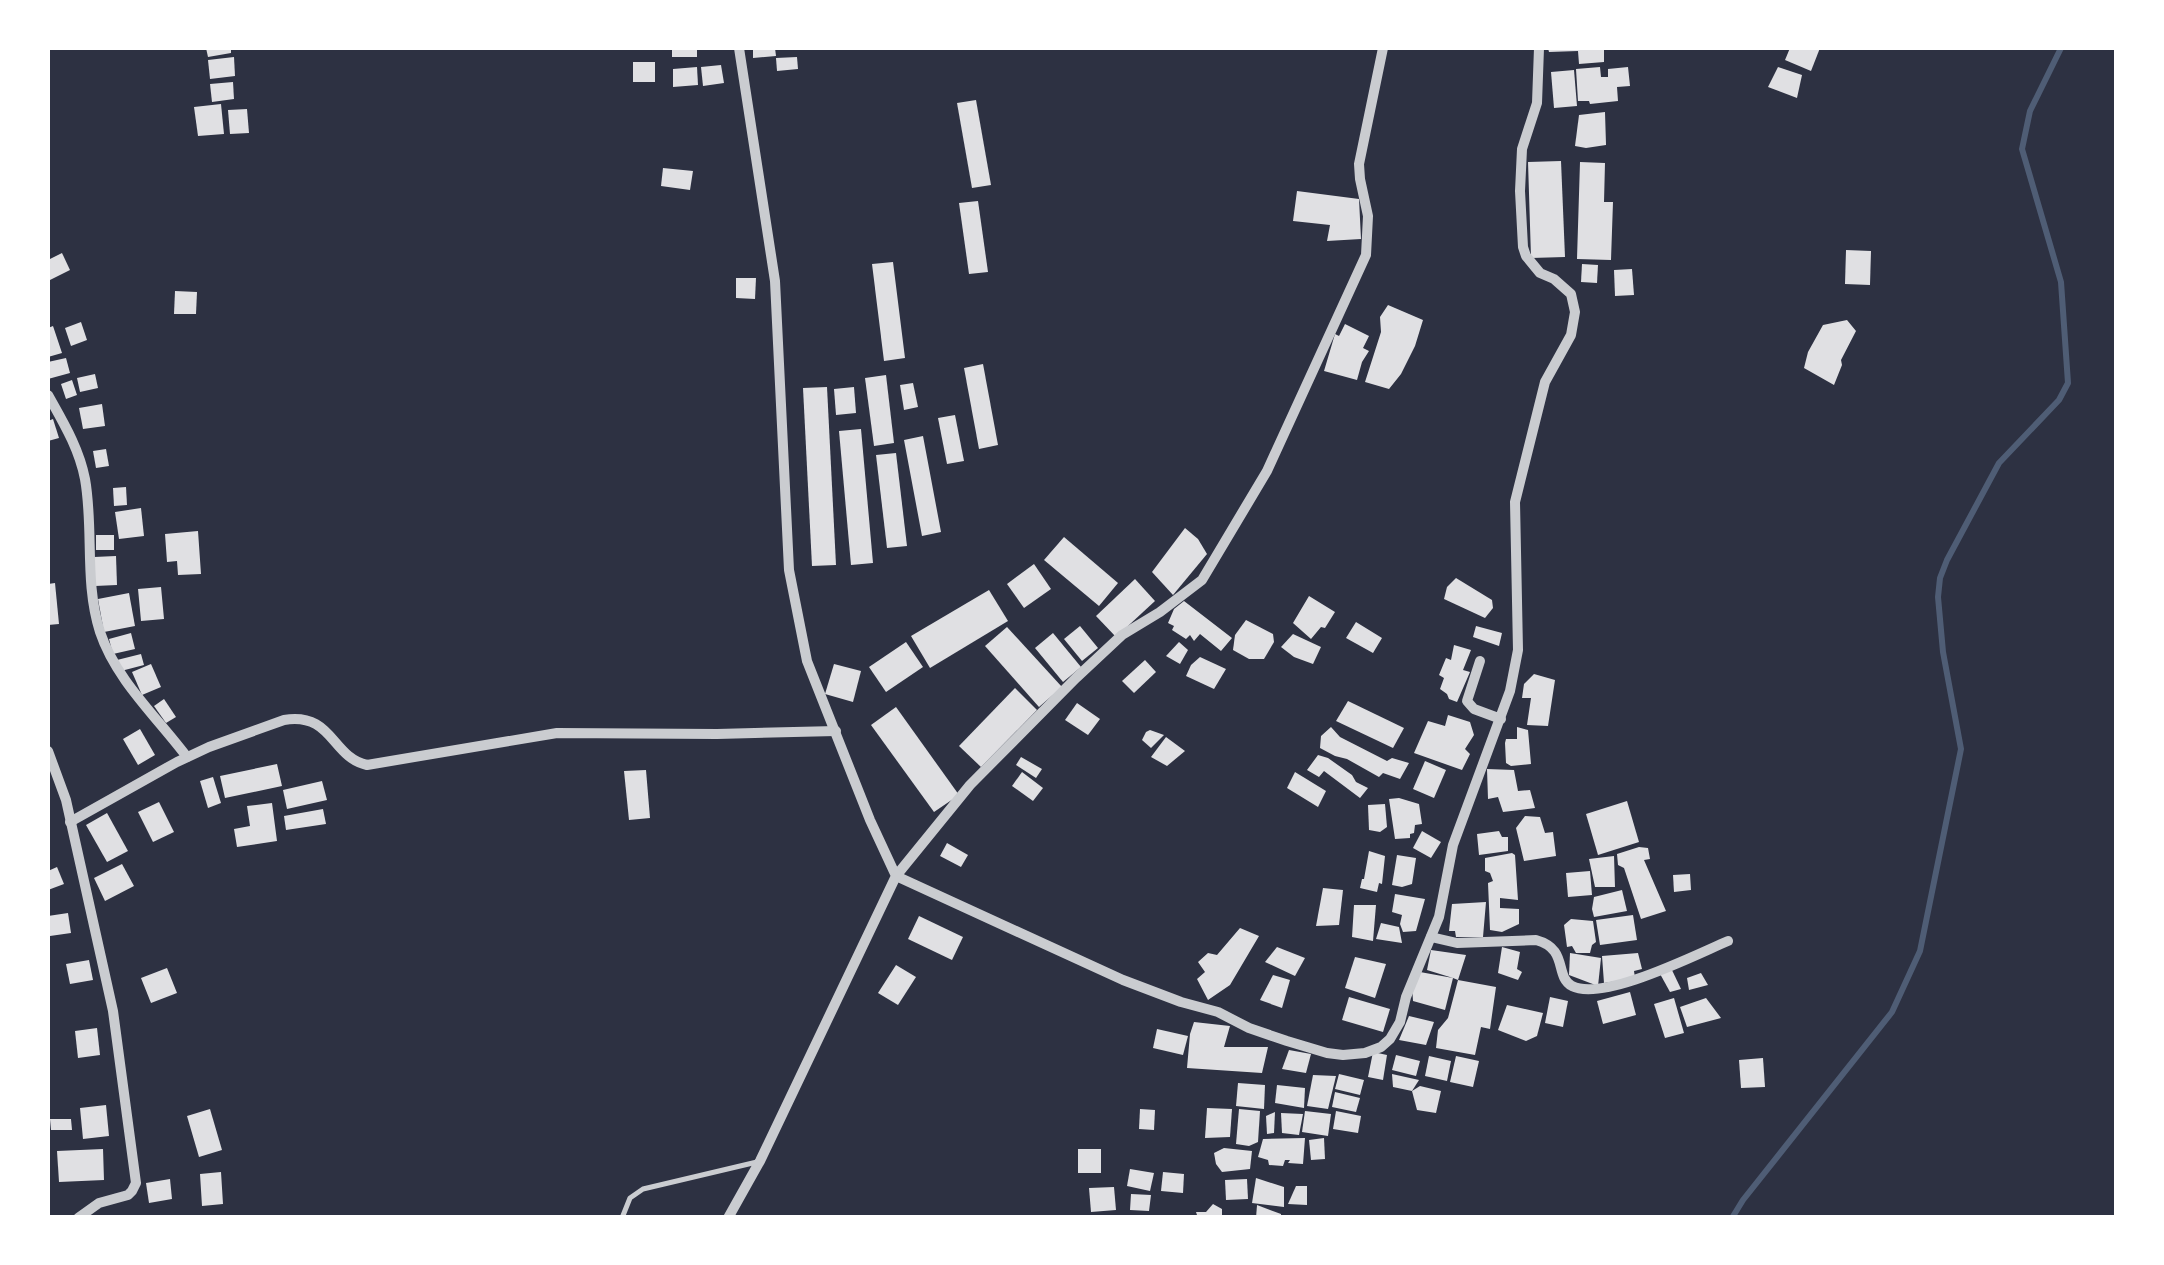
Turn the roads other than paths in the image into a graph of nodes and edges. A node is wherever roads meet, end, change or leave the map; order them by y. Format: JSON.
{"nodes":[{"id":1,"x":739,"y":48,"type":"edge"},
{"id":2,"x":1383,"y":48,"type":"edge"},
{"id":3,"x":1539,"y":48,"type":"edge"},
{"id":4,"x":48,"y":395,"type":"edge"},
{"id":5,"x":1480,"y":661,"type":"dead end"},
{"id":6,"x":1501,"y":719,"type":"junction"},
{"id":7,"x":836,"y":732,"type":"junction"},
{"id":8,"x":48,"y":750,"type":"edge"},
{"id":9,"x":187,"y":757,"type":"junction"},
{"id":10,"x":70,"y":822,"type":"junction"},
{"id":11,"x":896,"y":876,"type":"junction"},
{"id":12,"x":1431,"y":937,"type":"junction"},
{"id":13,"x":1728,"y":941,"type":"dead end"},
{"id":14,"x":760,"y":1161,"type":"junction"},
{"id":15,"x":78,"y":1218,"type":"edge"},
{"id":16,"x":622,"y":1218,"type":"edge"},
{"id":17,"x":728,"y":1218,"type":"edge"}],
"edges":[{"from":1,"to":7,"type":"street"},
{"from":2,"to":11,"type":"street"},
{"from":3,"to":6,"type":"street"},
{"from":4,"to":9,"type":"street"},
{"from":5,"to":6,"type":"street"},
{"from":6,"to":12,"type":"street"},
{"from":7,"to":9,"type":"street"},
{"from":7,"to":11,"type":"street"},
{"from":8,"to":10,"type":"street"},
{"from":9,"to":10,"type":"street"},
{"from":10,"to":15,"type":"street"},
{"from":11,"to":12,"type":"street"},
{"from":11,"to":14,"type":"street"},
{"from":12,"to":13,"type":"street"},
{"from":14,"to":16,"type":"lane"},
{"from":14,"to":17,"type":"street"}]}
